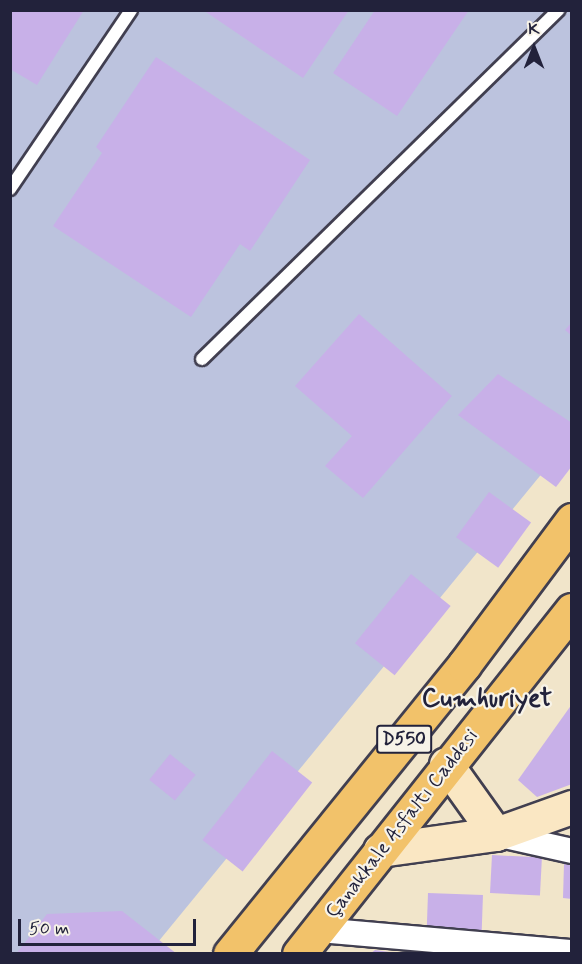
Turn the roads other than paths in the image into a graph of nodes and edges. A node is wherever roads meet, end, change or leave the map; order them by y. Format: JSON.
{"nodes":[{"id":1,"x":131,"y":10,"type":"edge"},
{"id":2,"x":558,"y":10,"type":"edge"},
{"id":3,"x":10,"y":189,"type":"edge"},
{"id":4,"x":202,"y":359,"type":"dead end"},
{"id":5,"x":572,"y":520,"type":"edge"},
{"id":6,"x":572,"y":610,"type":"edge"},
{"id":7,"x":446,"y":764,"type":"junction"},
{"id":8,"x":572,"y":807,"type":"edge"},
{"id":9,"x":496,"y":834,"type":"junction"},
{"id":10,"x":380,"y":850,"type":"junction"},
{"id":11,"x":572,"y":851,"type":"edge"},
{"id":12,"x":304,"y":948,"type":"edge"},
{"id":13,"x":572,"y":952,"type":"edge"},
{"id":14,"x":230,"y":954,"type":"edge"}],
"edges":[{"from":1,"to":3,"type":"lane"},
{"from":2,"to":4,"type":"lane"},
{"from":5,"to":14,"type":"highway","number":"D550"},
{"from":6,"to":7,"type":"highway","name":"Çanakkale Asfaltı Caddesi"},
{"from":7,"to":9,"type":"street"},
{"from":7,"to":10,"type":"highway","name":"Çanakkale Asfaltı Caddesi"},
{"from":8,"to":9,"type":"street"},
{"from":9,"to":10,"type":"street"},
{"from":9,"to":11,"type":"street"},
{"from":10,"to":12,"type":"highway","name":"Çanakkale Asfaltı Caddesi"},
{"from":12,"to":13,"type":"street"}]}
